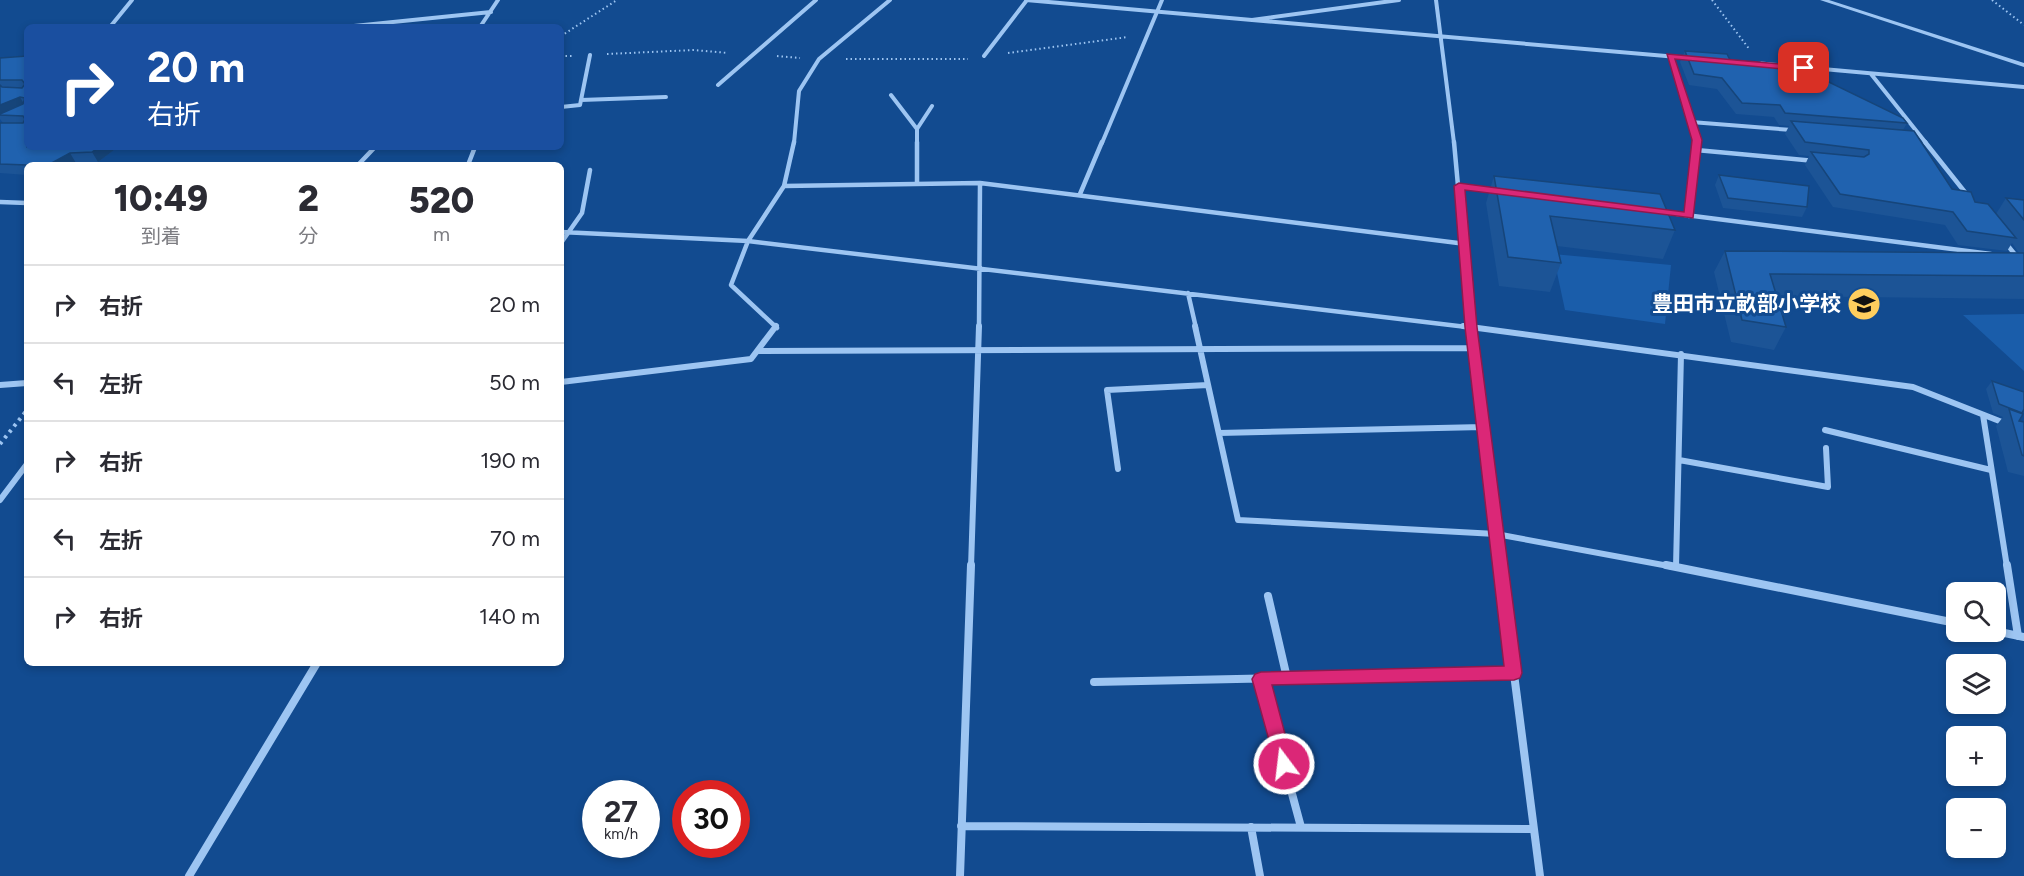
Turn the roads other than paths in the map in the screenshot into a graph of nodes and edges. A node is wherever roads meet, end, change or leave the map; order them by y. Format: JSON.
{"nodes":[{"id":1,"x":132,"y":0,"type":"edge"},
{"id":2,"x":498,"y":0,"type":"edge"},
{"id":3,"x":816,"y":0,"type":"edge"},
{"id":4,"x":890,"y":0,"type":"edge"},
{"id":5,"x":1026,"y":0,"type":"edge"},
{"id":6,"x":1162,"y":0,"type":"edge"},
{"id":7,"x":1399,"y":0,"type":"edge"},
{"id":8,"x":1436,"y":0,"type":"edge"},
{"id":9,"x":1823,"y":0,"type":"edge"},
{"id":10,"x":491,"y":12,"type":"junction"},
{"id":11,"x":1156,"y":12,"type":"junction"},
{"id":12,"x":1252,"y":21,"type":"junction"},
{"id":13,"x":112,"y":24,"type":"edge"},
{"id":14,"x":373,"y":24,"type":"edge"},
{"id":15,"x":482,"y":24,"type":"edge"},
{"id":16,"x":1442,"y":36,"type":"junction"},
{"id":17,"x":590,"y":55,"type":"road end"},
{"id":18,"x":1670,"y":56,"type":"junction"},
{"id":19,"x":984,"y":57,"type":"dead end"},
{"id":20,"x":1693,"y":58,"type":"edge"},
{"id":21,"x":1749,"y":63,"type":"edge"},
{"id":22,"x":2024,"y":64,"type":"edge"},
{"id":23,"x":1871,"y":74,"type":"junction"},
{"id":24,"x":718,"y":85,"type":"dead end"},
{"id":25,"x":2024,"y":87,"type":"edge"},
{"id":26,"x":891,"y":95,"type":"dead end"},
{"id":27,"x":666,"y":97,"type":"dead end"},
{"id":28,"x":581,"y":100,"type":"junction"},
{"id":29,"x":932,"y":106,"type":"dead end"},
{"id":30,"x":564,"y":107,"type":"edge"},
{"id":31,"x":1691,"y":122,"type":"junction"},
{"id":32,"x":917,"y":129,"type":"junction"},
{"id":33,"x":1796,"y":131,"type":"edge"},
{"id":34,"x":1912,"y":140,"type":"edge"},
{"id":35,"x":1924,"y":141,"type":"junction"},
{"id":36,"x":372,"y":150,"type":"edge"},
{"id":37,"x":1696,"y":150,"type":"junction"},
{"id":38,"x":361,"y":162,"type":"edge"},
{"id":39,"x":1823,"y":162,"type":"edge"},
{"id":40,"x":590,"y":170,"type":"dead end"},
{"id":41,"x":980,"y":183,"type":"junction"},
{"id":42,"x":916,"y":184,"type":"junction"},
{"id":43,"x":784,"y":186,"type":"junction"},
{"id":44,"x":1459,"y":186,"type":"junction"},
{"id":45,"x":1505,"y":192,"type":"edge"},
{"id":46,"x":1080,"y":194,"type":"junction"},
{"id":47,"x":0,"y":202,"type":"edge"},
{"id":48,"x":24,"y":203,"type":"edge"},
{"id":49,"x":1974,"y":203,"type":"edge"},
{"id":50,"x":1654,"y":211,"type":"edge"},
{"id":51,"x":1689,"y":216,"type":"junction"},
{"id":52,"x":564,"y":232,"type":"edge"},
{"id":53,"x":2002,"y":239,"type":"edge"},
{"id":54,"x":748,"y":241,"type":"junction"},
{"id":55,"x":1466,"y":244,"type":"junction"},
{"id":56,"x":1993,"y":254,"type":"edge"},
{"id":57,"x":2005,"y":255,"type":"edge"},
{"id":58,"x":2017,"y":257,"type":"junction"},
{"id":59,"x":2024,"y":258,"type":"edge"},
{"id":60,"x":981,"y":268,"type":"junction"},
{"id":61,"x":1188,"y":293,"type":"junction"},
{"id":62,"x":1471,"y":327,"type":"junction"},
{"id":63,"x":1200,"y":348,"type":"junction"},
{"id":64,"x":1474,"y":348,"type":"junction"},
{"id":65,"x":758,"y":351,"type":"junction"},
{"id":66,"x":978,"y":352,"type":"junction"},
{"id":67,"x":1681,"y":354,"type":"junction"},
{"id":68,"x":564,"y":382,"type":"edge"},
{"id":69,"x":24,"y":383,"type":"edge"},
{"id":70,"x":0,"y":385,"type":"edge"},
{"id":71,"x":1208,"y":385,"type":"junction"},
{"id":72,"x":1983,"y":415,"type":"junction"},
{"id":73,"x":1483,"y":427,"type":"junction"},
{"id":74,"x":2014,"y":427,"type":"edge"},
{"id":75,"x":1825,"y":430,"type":"dead end"},
{"id":76,"x":1219,"y":433,"type":"junction"},
{"id":77,"x":1826,"y":448,"type":"dead end"},
{"id":78,"x":1679,"y":460,"type":"junction"},
{"id":79,"x":24,"y":468,"type":"edge"},
{"id":80,"x":1118,"y":469,"type":"dead end"},
{"id":81,"x":1991,"y":470,"type":"junction"},
{"id":82,"x":0,"y":500,"type":"edge"},
{"id":83,"x":1496,"y":534,"type":"junction"},
{"id":84,"x":1676,"y":567,"type":"junction"},
{"id":85,"x":1268,"y":596,"type":"dead end"},
{"id":86,"x":1946,"y":621,"type":"edge"},
{"id":87,"x":2006,"y":634,"type":"edge"},
{"id":88,"x":2021,"y":637,"type":"edge"},
{"id":89,"x":315,"y":666,"type":"edge"},
{"id":90,"x":1514,"y":673,"type":"junction"},
{"id":91,"x":1287,"y":678,"type":"junction"},
{"id":92,"x":1261,"y":679,"type":"junction"},
{"id":93,"x":1094,"y":682,"type":"dead end"},
{"id":94,"x":962,"y":826,"type":"junction"},
{"id":95,"x":1301,"y":827,"type":"junction"},
{"id":96,"x":1251,"y":828,"type":"junction"},
{"id":97,"x":1534,"y":829,"type":"junction"},
{"id":98,"x":189,"y":876,"type":"edge"},
{"id":99,"x":960,"y":876,"type":"edge"},
{"id":100,"x":1260,"y":876,"type":"edge"},
{"id":101,"x":1540,"y":876,"type":"edge"}],
"edges":[{"from":1,"to":13,"type":"street"},
{"from":2,"to":10,"type":"street"},
{"from":3,"to":24,"type":"street"},
{"from":4,"to":43,"type":"street"},
{"from":5,"to":11,"type":"street"},
{"from":5,"to":19,"type":"street"},
{"from":6,"to":11,"type":"street"},
{"from":7,"to":12,"type":"street"},
{"from":8,"to":16,"type":"street"},
{"from":9,"to":22,"type":"street"},
{"from":10,"to":14,"type":"street"},
{"from":10,"to":15,"type":"street"},
{"from":11,"to":12,"type":"street"},
{"from":11,"to":46,"type":"street"},
{"from":12,"to":16,"type":"street"},
{"from":16,"to":18,"type":"street"},
{"from":16,"to":44,"type":"street"},
{"from":17,"to":28,"type":"street"},
{"from":18,"to":20,"type":"street"},
{"from":18,"to":31,"type":"street"},
{"from":21,"to":23,"type":"street"},
{"from":23,"to":25,"type":"street"},
{"from":23,"to":35,"type":"street"},
{"from":26,"to":32,"type":"street"},
{"from":27,"to":28,"type":"street"},
{"from":28,"to":30,"type":"street"},
{"from":29,"to":32,"type":"street"},
{"from":31,"to":33,"type":"street"},
{"from":31,"to":37,"type":"street"},
{"from":32,"to":42,"type":"street"},
{"from":34,"to":35,"type":"street"},
{"from":35,"to":49,"type":"street"},
{"from":36,"to":38,"type":"street"},
{"from":37,"to":39,"type":"street"},
{"from":37,"to":51,"type":"street"},
{"from":40,"to":52,"type":"street"},
{"from":41,"to":42,"type":"street"},
{"from":41,"to":46,"type":"street"},
{"from":41,"to":60,"type":"street"},
{"from":42,"to":43,"type":"street"},
{"from":43,"to":54,"type":"street"},
{"from":44,"to":45,"type":"street"},
{"from":44,"to":55,"type":"street"},
{"from":46,"to":55,"type":"street"},
{"from":47,"to":48,"type":"street"},
{"from":50,"to":51,"type":"street"},
{"from":51,"to":56,"type":"street"},
{"from":52,"to":54,"type":"street"},
{"from":53,"to":58,"type":"street"},
{"from":54,"to":60,"type":"street"},
{"from":54,"to":65,"type":"street"},
{"from":55,"to":62,"type":"street"},
{"from":57,"to":58,"type":"street"},
{"from":58,"to":59,"type":"street"},
{"from":60,"to":61,"type":"street"},
{"from":60,"to":66,"type":"street"},
{"from":61,"to":62,"type":"street"},
{"from":61,"to":63,"type":"street"},
{"from":62,"to":64,"type":"street"},
{"from":62,"to":67,"type":"street"},
{"from":63,"to":64,"type":"street"},
{"from":63,"to":66,"type":"street"},
{"from":63,"to":71,"type":"street"},
{"from":64,"to":73,"type":"street"},
{"from":65,"to":66,"type":"street"},
{"from":65,"to":68,"type":"street"},
{"from":66,"to":94,"type":"street"},
{"from":67,"to":72,"type":"street"},
{"from":67,"to":78,"type":"street"},
{"from":69,"to":70,"type":"street"},
{"from":71,"to":76,"type":"street"},
{"from":71,"to":80,"type":"street"},
{"from":72,"to":74,"type":"street"},
{"from":72,"to":81,"type":"street"},
{"from":73,"to":76,"type":"street"},
{"from":73,"to":83,"type":"street"},
{"from":75,"to":81,"type":"street"},
{"from":76,"to":83,"type":"street"},
{"from":77,"to":78,"type":"street"},
{"from":78,"to":84,"type":"street"},
{"from":79,"to":82,"type":"street"},
{"from":81,"to":88,"type":"street"},
{"from":83,"to":84,"type":"street"},
{"from":83,"to":90,"type":"street"},
{"from":84,"to":86,"type":"street"},
{"from":85,"to":91,"type":"street"},
{"from":87,"to":88,"type":"street"},
{"from":89,"to":98,"type":"street"},
{"from":90,"to":91,"type":"street"},
{"from":90,"to":97,"type":"street"},
{"from":91,"to":92,"type":"street"},
{"from":92,"to":93,"type":"street"},
{"from":92,"to":95,"type":"street"},
{"from":94,"to":96,"type":"street"},
{"from":94,"to":99,"type":"street"},
{"from":95,"to":96,"type":"street"},
{"from":95,"to":97,"type":"street"},
{"from":96,"to":100,"type":"street"},
{"from":97,"to":101,"type":"street"}]}
